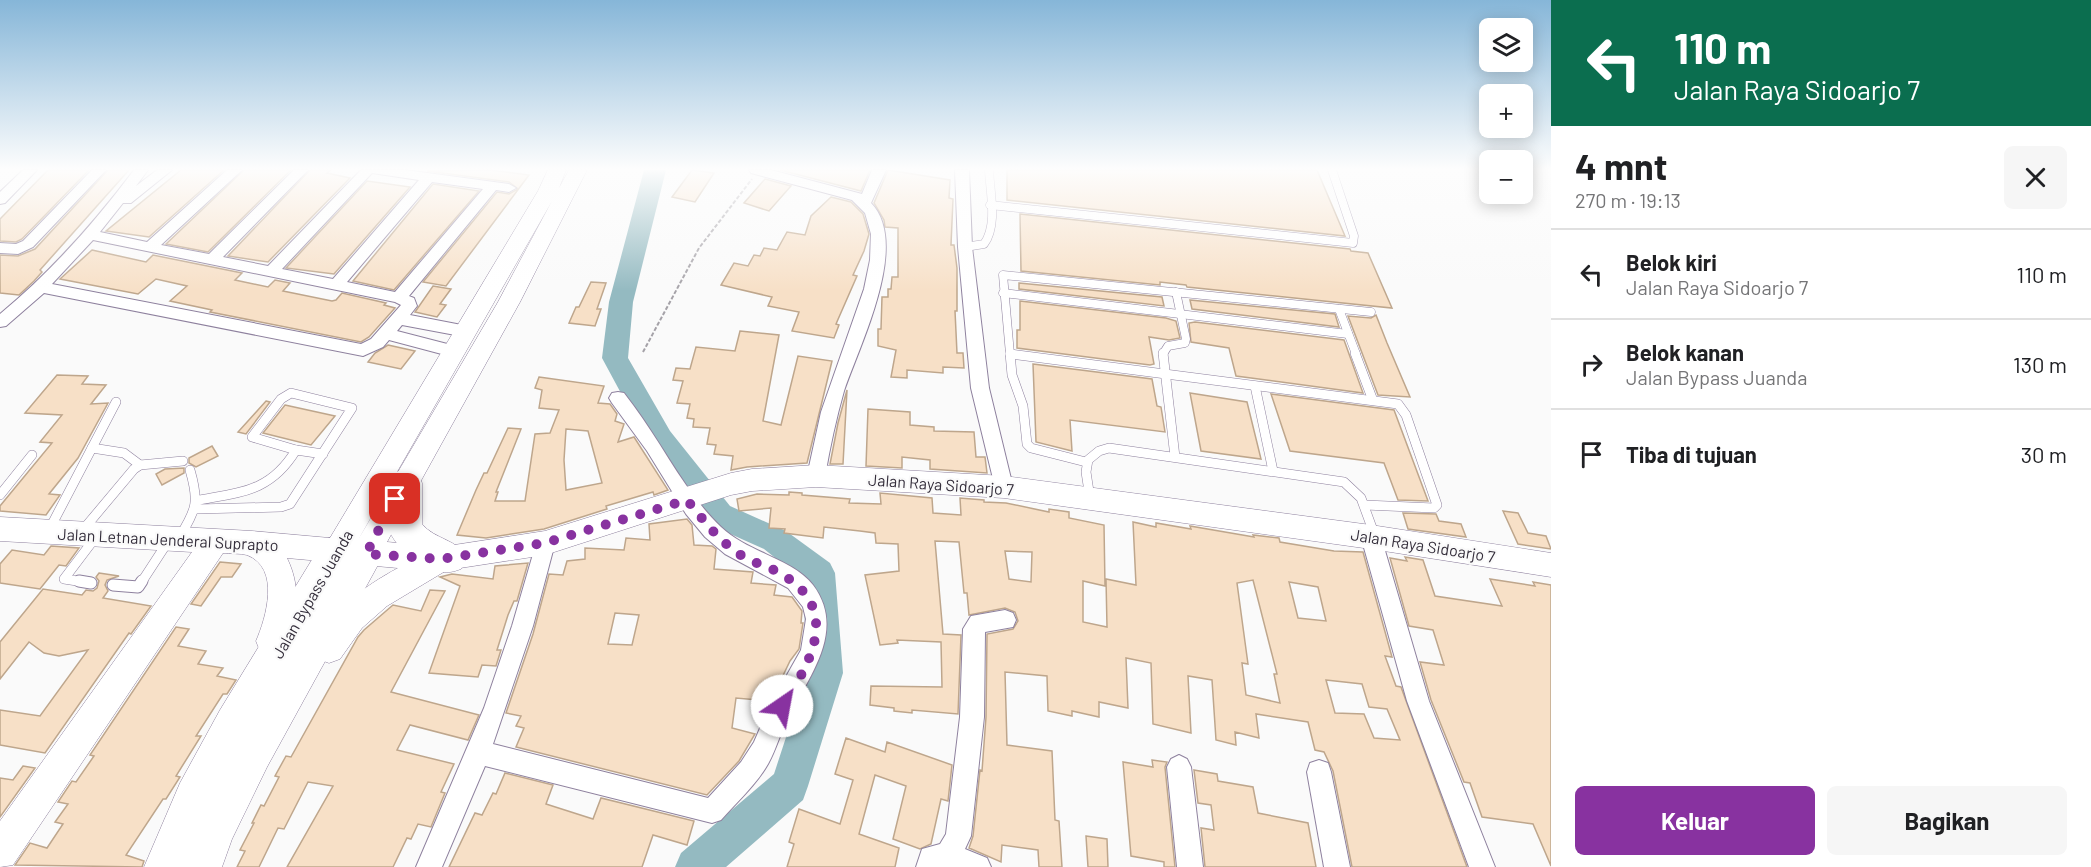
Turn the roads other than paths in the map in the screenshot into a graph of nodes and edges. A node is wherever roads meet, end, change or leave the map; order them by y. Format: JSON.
{"nodes":[{"id":1,"x":60,"y":210,"type":"edge"},
{"id":2,"x":110,"y":210,"type":"edge"},
{"id":3,"x":190,"y":210,"type":"edge"},
{"id":4,"x":261,"y":210,"type":"edge"},
{"id":5,"x":330,"y":210,"type":"edge"},
{"id":6,"x":400,"y":210,"type":"edge"},
{"id":7,"x":472,"y":210,"type":"edge"},
{"id":8,"x":537,"y":210,"type":"edge"},
{"id":9,"x":557,"y":210,"type":"edge"},
{"id":10,"x":871,"y":210,"type":"edge"},
{"id":11,"x":964,"y":210,"type":"edge"},
{"id":12,"x":990,"y":210,"type":"edge"},
{"id":13,"x":1042,"y":210,"type":"edge"},
{"id":14,"x":1345,"y":210,"type":"edge"},
{"id":15,"x":88,"y":234,"type":"junction"},
{"id":16,"x":965,"y":246,"type":"junction"},
{"id":17,"x":150,"y":247,"type":"junction"},
{"id":18,"x":0,"y":248,"type":"edge"},
{"id":19,"x":212,"y":260,"type":"junction"},
{"id":20,"x":271,"y":272,"type":"junction"},
{"id":21,"x":337,"y":284,"type":"junction"},
{"id":22,"x":40,"y":287,"type":"junction"},
{"id":23,"x":1176,"y":292,"type":"junction"},
{"id":24,"x":1003,"y":293,"type":"junction"},
{"id":25,"x":399,"y":298,"type":"junction"},
{"id":26,"x":1340,"y":309,"type":"junction"},
{"id":27,"x":1371,"y":312,"type":"dead end"},
{"id":28,"x":1181,"y":314,"type":"junction"},
{"id":29,"x":399,"y":319,"type":"junction"},
{"id":30,"x":0,"y":322,"type":"edge"},
{"id":31,"x":440,"y":327,"type":"junction"},
{"id":32,"x":466,"y":331,"type":"junction"},
{"id":33,"x":385,"y":333,"type":"junction"},
{"id":34,"x":1348,"y":334,"type":"junction"},
{"id":35,"x":427,"y":345,"type":"junction"},
{"id":36,"x":453,"y":351,"type":"junction"},
{"id":37,"x":1010,"y":354,"type":"junction"},
{"id":38,"x":1165,"y":372,"type":"junction"},
{"id":39,"x":1254,"y":386,"type":"junction"},
{"id":40,"x":618,"y":398,"type":"dead end"},
{"id":41,"x":1372,"y":398,"type":"junction"},
{"id":42,"x":116,"y":402,"type":"dead end"},
{"id":43,"x":92,"y":448,"type":"junction"},
{"id":44,"x":296,"y":450,"type":"junction"},
{"id":45,"x":323,"y":454,"type":"junction"},
{"id":46,"x":32,"y":455,"type":"dead end"},
{"id":47,"x":1175,"y":457,"type":"junction"},
{"id":48,"x":183,"y":460,"type":"dead end"},
{"id":49,"x":1086,"y":462,"type":"junction"},
{"id":50,"x":140,"y":465,"type":"junction"},
{"id":51,"x":190,"y":470,"type":"dead end"},
{"id":52,"x":1273,"y":471,"type":"junction"},
{"id":53,"x":816,"y":476,"type":"junction"},
{"id":54,"x":405,"y":483,"type":"junction"},
{"id":55,"x":1004,"y":487,"type":"junction"},
{"id":56,"x":259,"y":489,"type":"junction"},
{"id":57,"x":0,"y":495,"type":"edge"},
{"id":58,"x":1090,"y":498,"type":"junction"},
{"id":59,"x":690,"y":499,"type":"junction"},
{"id":60,"x":198,"y":505,"type":"junction"},
{"id":61,"x":1365,"y":505,"type":"junction"},
{"id":62,"x":255,"y":508,"type":"junction"},
{"id":63,"x":0,"y":529,"type":"edge"},
{"id":64,"x":48,"y":532,"type":"junction"},
{"id":65,"x":89,"y":534,"type":"junction"},
{"id":66,"x":174,"y":538,"type":"junction"},
{"id":67,"x":1373,"y":538,"type":"junction"},
{"id":68,"x":216,"y":541,"type":"junction"},
{"id":69,"x":252,"y":543,"type":"junction"},
{"id":70,"x":545,"y":543,"type":"junction"},
{"id":71,"x":351,"y":553,"type":"junction"},
{"id":72,"x":444,"y":559,"type":"junction"},
{"id":73,"x":1551,"y":565,"type":"edge"},
{"id":74,"x":91,"y":583,"type":"dead end"},
{"id":75,"x":113,"y":585,"type":"dead end"},
{"id":76,"x":1005,"y":620,"type":"dead end"},
{"id":77,"x":478,"y":752,"type":"junction"},
{"id":78,"x":1179,"y":767,"type":"dead end"},
{"id":79,"x":202,"y":769,"type":"junction"},
{"id":80,"x":1319,"y":772,"type":"dead end"},
{"id":81,"x":0,"y":852,"type":"edge"},
{"id":82,"x":938,"y":861,"type":"edge"},
{"id":83,"x":147,"y":867,"type":"edge"},
{"id":84,"x":168,"y":867,"type":"edge"},
{"id":85,"x":198,"y":867,"type":"edge"},
{"id":86,"x":218,"y":867,"type":"edge"},
{"id":87,"x":429,"y":867,"type":"edge"},
{"id":88,"x":978,"y":867,"type":"edge"},
{"id":89,"x":1190,"y":867,"type":"edge"},
{"id":90,"x":1337,"y":867,"type":"edge"},
{"id":91,"x":1482,"y":867,"type":"edge"}],
"edges":[{"from":1,"to":18,"type":"street"},
{"from":2,"to":15,"type":"street"},
{"from":3,"to":17,"type":"street"},
{"from":4,"to":19,"type":"street"},
{"from":5,"to":20,"type":"street"},
{"from":6,"to":21,"type":"street"},
{"from":7,"to":25,"type":"street"},
{"from":8,"to":32,"type":"main road","name":"Jalan Bypass Juanda"},
{"from":9,"to":54,"type":"main road","name":"Jalan Bypass Juanda"},
{"from":10,"to":53,"type":"street"},
{"from":11,"to":16,"type":"street"},
{"from":12,"to":16,"type":"lane"},
{"from":13,"to":14,"type":"lane"},
{"from":15,"to":17,"type":"street"},
{"from":15,"to":22,"type":"street"},
{"from":16,"to":55,"type":"street"},
{"from":17,"to":19,"type":"street"},
{"from":19,"to":20,"type":"street"},
{"from":20,"to":21,"type":"street"},
{"from":21,"to":25,"type":"street"},
{"from":22,"to":30,"type":"street"},
{"from":22,"to":33,"type":"street"},
{"from":23,"to":24,"type":"lane"},
{"from":23,"to":26,"type":"lane"},
{"from":23,"to":28,"type":"lane"},
{"from":24,"to":28,"type":"lane"},
{"from":24,"to":37,"type":"lane"},
{"from":25,"to":29,"type":"street"},
{"from":26,"to":27,"type":"lane"},
{"from":26,"to":34,"type":"lane"},
{"from":28,"to":34,"type":"lane"},
{"from":28,"to":38,"type":"lane"},
{"from":29,"to":31,"type":"street"},
{"from":29,"to":33,"type":"street"},
{"from":31,"to":32,"type":"street"},
{"from":31,"to":35,"type":"street"},
{"from":32,"to":36,"type":"main road","name":"Jalan Bypass Juanda"},
{"from":33,"to":35,"type":"street"},
{"from":34,"to":41,"type":"lane"},
{"from":35,"to":36,"type":"street"},
{"from":36,"to":71,"type":"main road","name":"Jalan Bypass Juanda"},
{"from":37,"to":38,"type":"lane"},
{"from":37,"to":49,"type":"lane"},
{"from":38,"to":39,"type":"lane"},
{"from":38,"to":47,"type":"lane"},
{"from":39,"to":41,"type":"lane"},
{"from":39,"to":52,"type":"lane"},
{"from":40,"to":59,"type":"street"},
{"from":41,"to":61,"type":"lane"},
{"from":42,"to":43,"type":"lane"},
{"from":43,"to":50,"type":"lane"},
{"from":43,"to":64,"type":"lane"},
{"from":44,"to":45,"type":"lane"},
{"from":44,"to":45,"type":"lane"},
{"from":44,"to":56,"type":"lane"},
{"from":45,"to":62,"type":"lane"},
{"from":46,"to":57,"type":"lane"},
{"from":47,"to":49,"type":"lane"},
{"from":47,"to":52,"type":"lane"},
{"from":48,"to":50,"type":"lane"},
{"from":49,"to":58,"type":"lane"},
{"from":50,"to":65,"type":"lane"},
{"from":51,"to":60,"type":"lane"},
{"from":52,"to":61,"type":"lane"},
{"from":53,"to":55,"type":"main road","name":"Jalan Raya Sidoarjo 7"},
{"from":53,"to":59,"type":"main road","name":"Jalan Raya Sidoarjo 7"},
{"from":54,"to":71,"type":"main road","name":"Jalan Bypass Juanda"},
{"from":54,"to":72,"type":"highway"},
{"from":55,"to":58,"type":"main road","name":"Jalan Raya Sidoarjo 7"},
{"from":56,"to":60,"type":"lane"},
{"from":56,"to":62,"type":"lane"},
{"from":58,"to":67,"type":"main road","name":"Jalan Raya Sidoarjo 7"},
{"from":59,"to":70,"type":"main road","name":"Jalan Raya Sidoarjo 7"},
{"from":59,"to":77,"type":"street"},
{"from":60,"to":62,"type":"lane"},
{"from":60,"to":66,"type":"lane"},
{"from":61,"to":67,"type":"lane"},
{"from":63,"to":64,"type":"main road","name":"Jalan Letnan Jenderal Suprapto"},
{"from":64,"to":65,"type":"main road","name":"Jalan Letnan Jenderal Suprapto"},
{"from":65,"to":66,"type":"main road","name":"Jalan Letnan Jenderal Suprapto"},
{"from":65,"to":74,"type":"lane"},
{"from":66,"to":68,"type":"main road","name":"Jalan Letnan Jenderal Suprapto"},
{"from":66,"to":75,"type":"lane"},
{"from":67,"to":73,"type":"main road","name":"Jalan Raya Sidoarjo 7"},
{"from":67,"to":91,"type":"street"},
{"from":68,"to":69,"type":"main road","name":"Jalan Letnan Jenderal Suprapto"},
{"from":68,"to":81,"type":"main road"},
{"from":69,"to":71,"type":"main road","name":"Jalan Letnan Jenderal Suprapto"},
{"from":69,"to":79,"type":"main road"},
{"from":70,"to":72,"type":"main road","name":"Jalan Raya Sidoarjo 7"},
{"from":70,"to":77,"type":"street"},
{"from":71,"to":72,"type":"main road","name":"Jalan Raya Sidoarjo 7"},
{"from":71,"to":79,"type":"highway","name":"Jalan Bypass Juanda"},
{"from":71,"to":85,"type":"highway","name":"Jalan Bypass Juanda"},
{"from":72,"to":86,"type":"main road"},
{"from":76,"to":82,"type":"street"},
{"from":77,"to":87,"type":"street"},
{"from":78,"to":89,"type":"street"},
{"from":79,"to":83,"type":"main road"},
{"from":79,"to":84,"type":"highway","name":"Jalan Bypass Juanda"},
{"from":80,"to":90,"type":"street"},
{"from":82,"to":88,"type":"street"}]}
